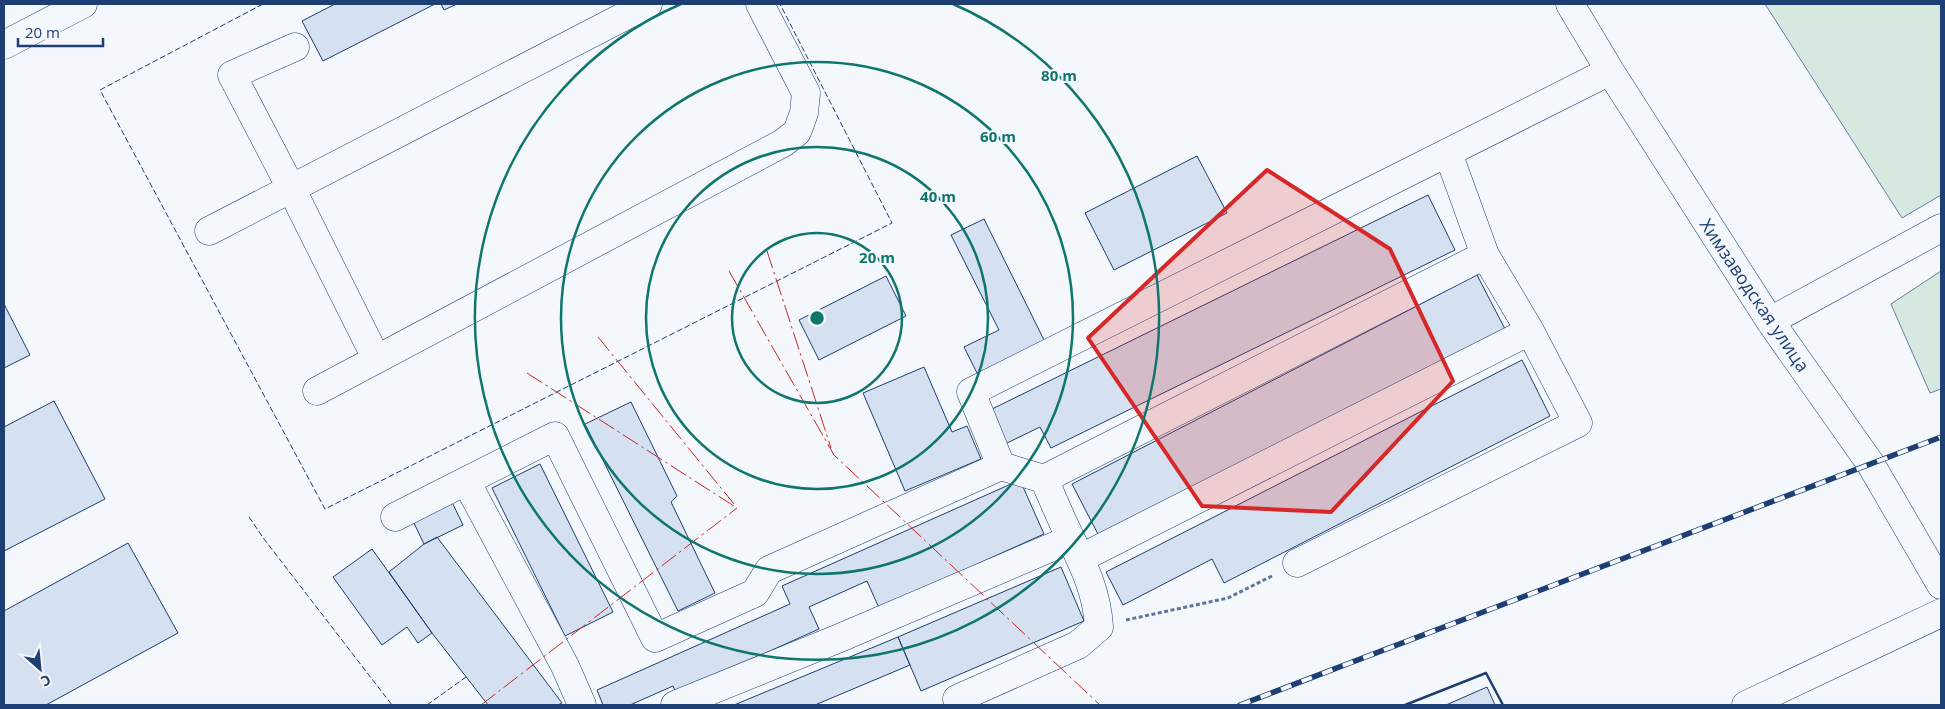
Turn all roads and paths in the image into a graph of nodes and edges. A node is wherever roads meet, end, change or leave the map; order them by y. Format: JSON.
{"nodes":[{"id":1,"x":648,"y":4,"type":"edge"},
{"id":2,"x":760,"y":4,"type":"edge"},
{"id":3,"x":1570,"y":4,"type":"edge"},
{"id":4,"x":77,"y":5,"type":"edge"},
{"id":5,"x":4,"y":45,"type":"edge"},
{"id":6,"x":295,"y":47,"type":"dead end"},
{"id":7,"x":1610,"y":72,"type":"junction"},
{"id":8,"x":1448,"y":153,"type":"junction"},
{"id":9,"x":292,"y":188,"type":"junction"},
{"id":10,"x":1941,"y":228,"type":"edge"},
{"id":11,"x":209,"y":231,"type":"dead end"},
{"id":12,"x":1485,"y":255,"type":"junction"},
{"id":13,"x":1770,"y":321,"type":"junction"},
{"id":14,"x":1530,"y":331,"type":"junction"},
{"id":15,"x":376,"y":358,"type":"junction"},
{"id":16,"x":317,"y":391,"type":"dead end"},
{"id":17,"x":1000,"y":466,"type":"junction"},
{"id":18,"x":1044,"y":479,"type":"junction"},
{"id":19,"x":466,"y":481,"type":"junction"},
{"id":20,"x":395,"y":517,"type":"dead end"},
{"id":21,"x":1076,"y":549,"type":"junction"},
{"id":22,"x":1297,"y":563,"type":"joint"},
{"id":23,"x":1941,"y":584,"type":"edge"},
{"id":24,"x":1941,"y":613,"type":"edge"},
{"id":25,"x":1099,"y":627,"type":"junction"},
{"id":26,"x":957,"y":699,"type":"dead end"},
{"id":27,"x":582,"y":705,"type":"edge"},
{"id":28,"x":675,"y":705,"type":"edge"},
{"id":29,"x":1746,"y":705,"type":"edge"}],
"edges":[{"from":1,"to":9,"type":"street"},
{"from":2,"to":15,"type":"street"},
{"from":3,"to":7,"type":"street","name":"Химзаводская улица"},
{"from":4,"to":5,"type":"street"},
{"from":6,"to":9,"type":"street"},
{"from":7,"to":8,"type":"street"},
{"from":7,"to":13,"type":"street","name":"Химзаводская улица"},
{"from":8,"to":12,"type":"street"},
{"from":8,"to":17,"type":"street"},
{"from":9,"to":11,"type":"street"},
{"from":9,"to":15,"type":"street"},
{"from":10,"to":13,"type":"street"},
{"from":12,"to":14,"type":"street"},
{"from":12,"to":18,"type":"street"},
{"from":13,"to":23,"type":"street","name":"Химзаводская улица"},
{"from":14,"to":21,"type":"street"},
{"from":14,"to":22,"type":"street"},
{"from":15,"to":16,"type":"street"},
{"from":17,"to":18,"type":"street"},
{"from":17,"to":19,"type":"street"},
{"from":18,"to":21,"type":"street"},
{"from":19,"to":20,"type":"street"},
{"from":19,"to":27,"type":"street"},
{"from":21,"to":25,"type":"street"},
{"from":21,"to":28,"type":"street"},
{"from":22,"to":25,"type":"path"},
{"from":24,"to":29,"type":"street"},
{"from":25,"to":26,"type":"street"}]}
